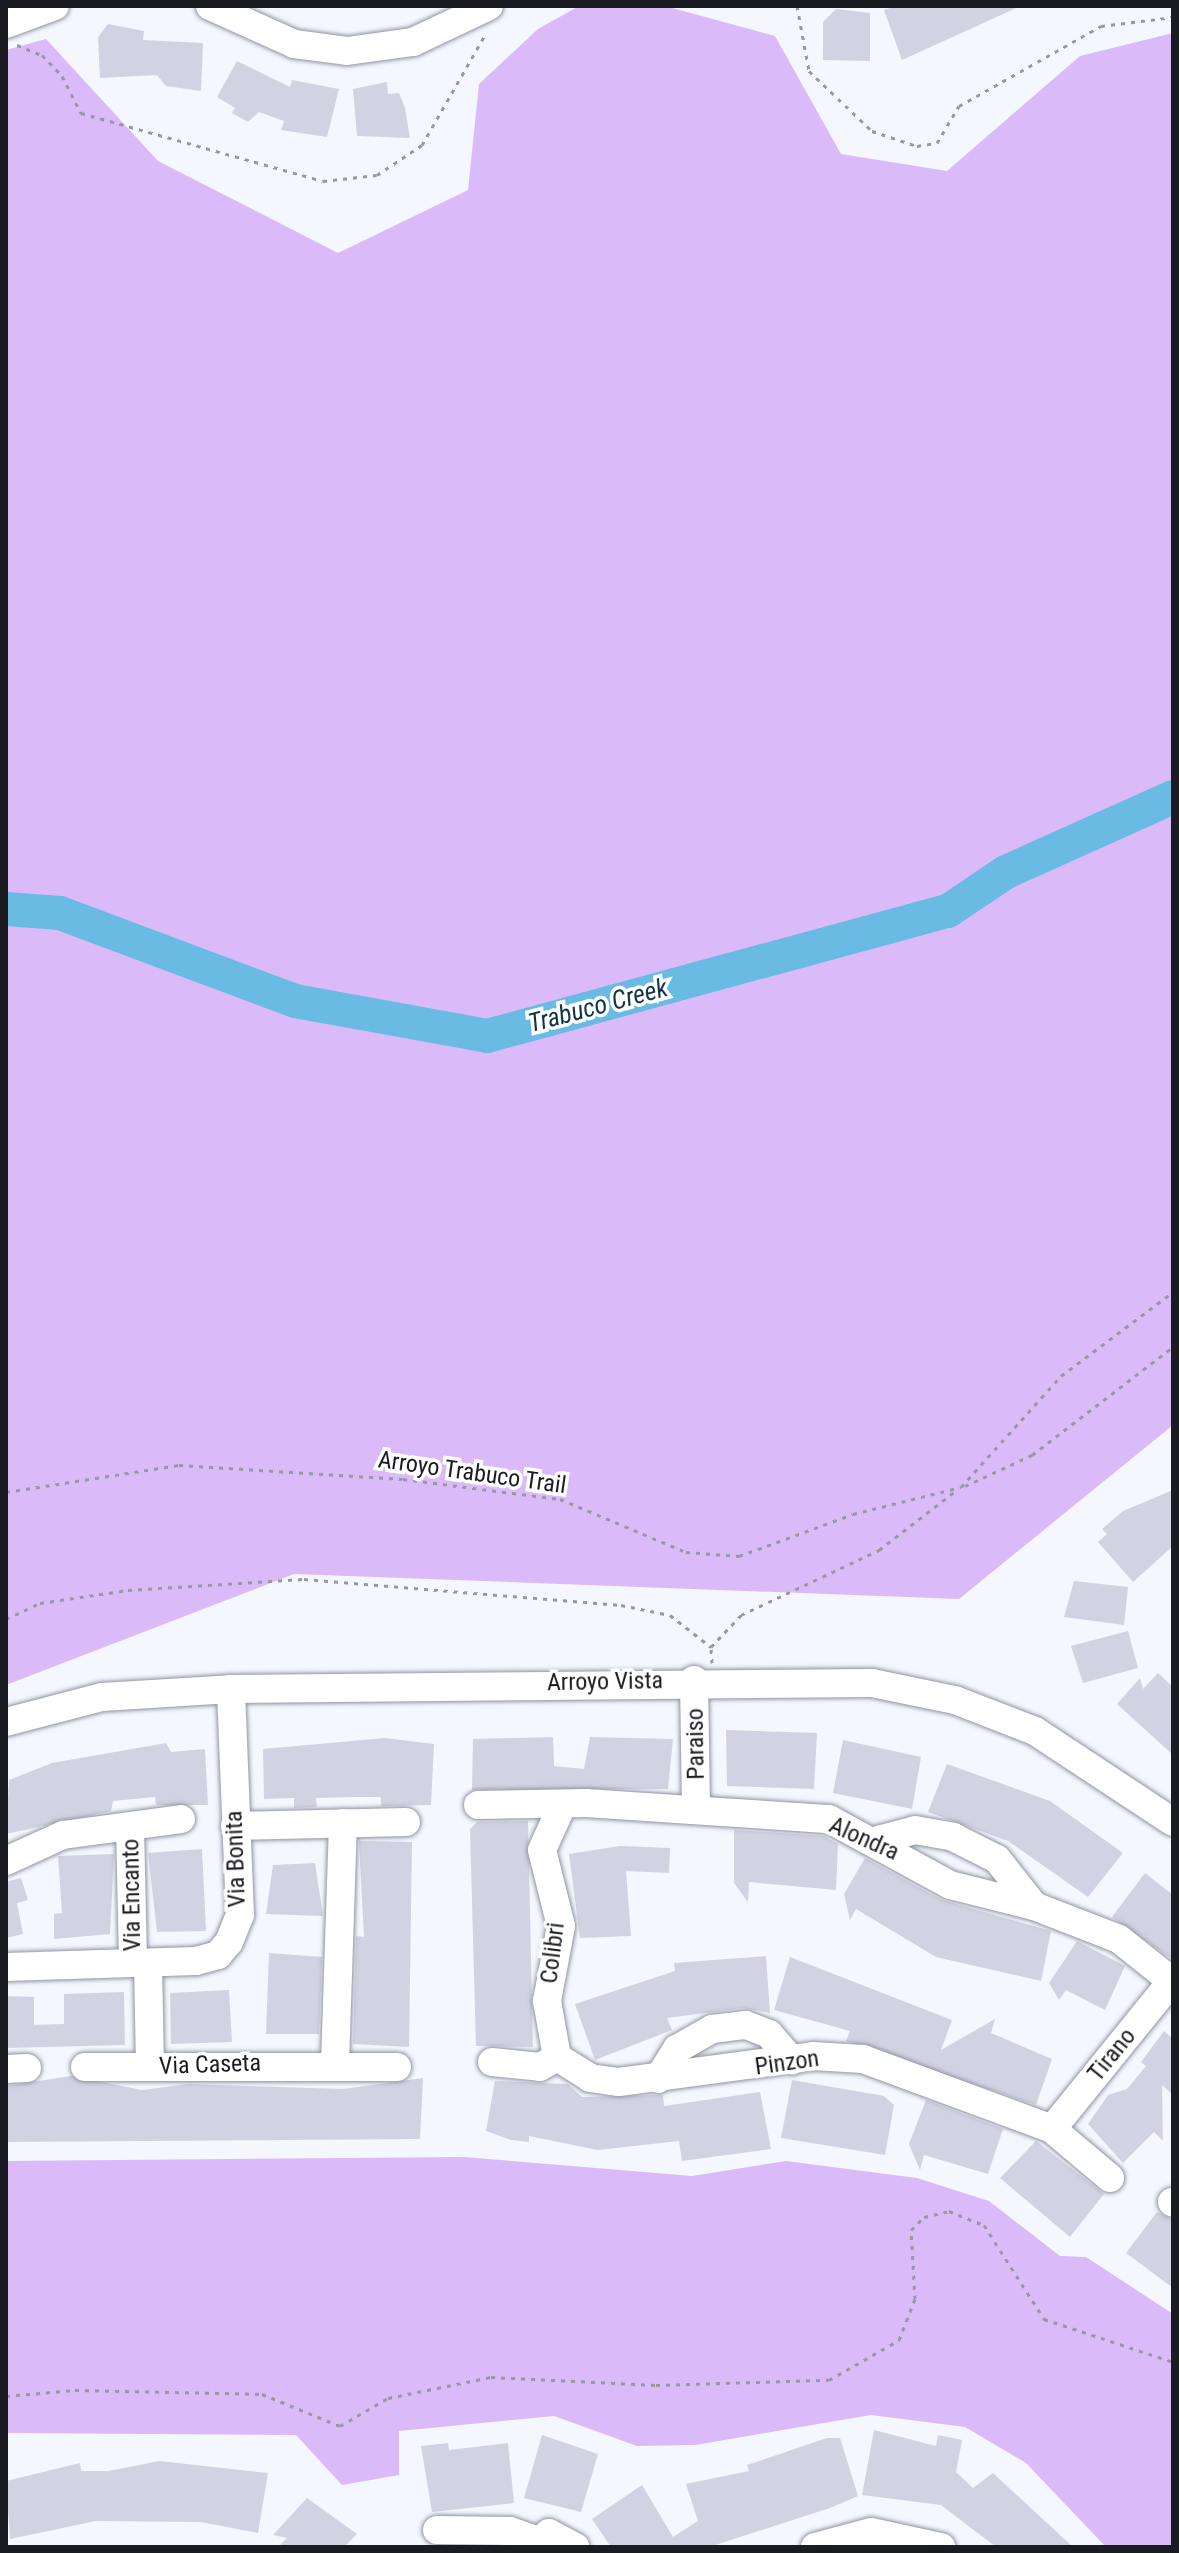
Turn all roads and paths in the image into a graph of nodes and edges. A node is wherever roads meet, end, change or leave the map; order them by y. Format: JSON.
{"nodes":[{"id":1,"x":55,"y":6,"type":"edge"},
{"id":2,"x":210,"y":6,"type":"edge"},
{"id":3,"x":797,"y":6,"type":"edge"},
{"id":4,"x":484,"y":8,"type":"edge"},
{"id":5,"x":1173,"y":17,"type":"edge"},
{"id":6,"x":8,"y":30,"type":"edge"},
{"id":7,"x":1173,"y":1292,"type":"edge"},
{"id":8,"x":1173,"y":1347,"type":"edge"},
{"id":9,"x":961,"y":1487,"type":"junction"},
{"id":10,"x":6,"y":1492,"type":"edge"},
{"id":11,"x":6,"y":1619,"type":"edge"},
{"id":12,"x":711,"y":1647,"type":"junction"},
{"id":13,"x":704,"y":1680,"type":"junction"},
{"id":14,"x":231,"y":1689,"type":"junction"},
{"id":15,"x":6,"y":1722,"type":"edge"},
{"id":16,"x":478,"y":1805,"type":"dead end"},
{"id":17,"x":561,"y":1808,"type":"junction"},
{"id":18,"x":696,"y":1808,"type":"junction"},
{"id":19,"x":181,"y":1819,"type":"dead end"},
{"id":20,"x":406,"y":1822,"type":"dead end"},
{"id":21,"x":1173,"y":1822,"type":"edge"},
{"id":22,"x":343,"y":1823,"type":"junction"},
{"id":23,"x":235,"y":1826,"type":"junction"},
{"id":24,"x":130,"y":1827,"type":"junction"},
{"id":25,"x":878,"y":1840,"type":"junction"},
{"id":26,"x":6,"y":1861,"type":"edge"},
{"id":27,"x":1034,"y":1906,"type":"junction"},
{"id":28,"x":141,"y":1963,"type":"junction"},
{"id":29,"x":6,"y":1967,"type":"edge"},
{"id":30,"x":1173,"y":1981,"type":"edge"},
{"id":31,"x":557,"y":2057,"type":"junction"},
{"id":32,"x":792,"y":2060,"type":"junction"},
{"id":33,"x":492,"y":2062,"type":"dead end"},
{"id":34,"x":335,"y":2064,"type":"junction"},
{"id":35,"x":85,"y":2067,"type":"dead end"},
{"id":36,"x":150,"y":2067,"type":"junction"},
{"id":37,"x":397,"y":2067,"type":"dead end"},
{"id":38,"x":658,"y":2079,"type":"junction"},
{"id":39,"x":1052,"y":2129,"type":"junction"},
{"id":40,"x":1110,"y":2178,"type":"dead end"},
{"id":41,"x":1173,"y":2362,"type":"edge"},
{"id":42,"x":6,"y":2396,"type":"edge"},
{"id":43,"x":437,"y":2530,"type":"dead end"},
{"id":44,"x":534,"y":2544,"type":"edge"},
{"id":45,"x":575,"y":2547,"type":"edge"},
{"id":46,"x":815,"y":2547,"type":"edge"},
{"id":47,"x":941,"y":2547,"type":"edge"}],
"edges":[{"from":1,"to":6,"type":"street"},
{"from":2,"to":4,"type":"street"},
{"from":3,"to":5,"type":"path"},
{"from":4,"to":6,"type":"path"},
{"from":7,"to":9,"type":"path"},
{"from":8,"to":9,"type":"path"},
{"from":9,"to":10,"type":"path","name":"Arroyo Trabuco Trail"},
{"from":9,"to":12,"type":"path"},
{"from":11,"to":12,"type":"path"},
{"from":12,"to":13,"type":"path"},
{"from":13,"to":14,"type":"street","name":"Arroyo Vista"},
{"from":13,"to":18,"type":"street","name":"Paraiso"},
{"from":13,"to":21,"type":"street","name":"Arroyo Vista"},
{"from":14,"to":15,"type":"street","name":"Arroyo Vista"},
{"from":14,"to":23,"type":"street","name":"Via Bonita"},
{"from":16,"to":17,"type":"street","name":"Alondra"},
{"from":17,"to":18,"type":"street","name":"Alondra"},
{"from":17,"to":31,"type":"street","name":"Colibri"},
{"from":18,"to":25,"type":"street","name":"Alondra"},
{"from":19,"to":24,"type":"street","name":"Via Encanto"},
{"from":20,"to":22,"type":"street"},
{"from":22,"to":23,"type":"street"},
{"from":22,"to":34,"type":"street"},
{"from":23,"to":28,"type":"street","name":"Via Bonita"},
{"from":24,"to":26,"type":"street","name":"Via Encanto"},
{"from":24,"to":28,"type":"street","name":"Via Encanto"},
{"from":25,"to":27,"type":"street","name":"Alondra"},
{"from":25,"to":27,"type":"street"},
{"from":27,"to":30,"type":"street","name":"Alondra"},
{"from":28,"to":29,"type":"street","name":"Via Bonita"},
{"from":28,"to":36,"type":"street","name":"Via Encanto"},
{"from":30,"to":39,"type":"street","name":"Tirano"},
{"from":31,"to":33,"type":"street"},
{"from":31,"to":38,"type":"street","name":"Pinzon"},
{"from":32,"to":38,"type":"street","name":"Pinzon"},
{"from":32,"to":38,"type":"street"},
{"from":32,"to":39,"type":"street","name":"Pinzon"},
{"from":34,"to":36,"type":"street","name":"Via Caseta"},
{"from":34,"to":37,"type":"street","name":"Via Caseta"},
{"from":35,"to":36,"type":"street","name":"Via Caseta"},
{"from":39,"to":40,"type":"street","name":"Pinzon"},
{"from":41,"to":42,"type":"path"},
{"from":43,"to":44,"type":"street"},
{"from":44,"to":45,"type":"street"},
{"from":46,"to":47,"type":"street"}]}
